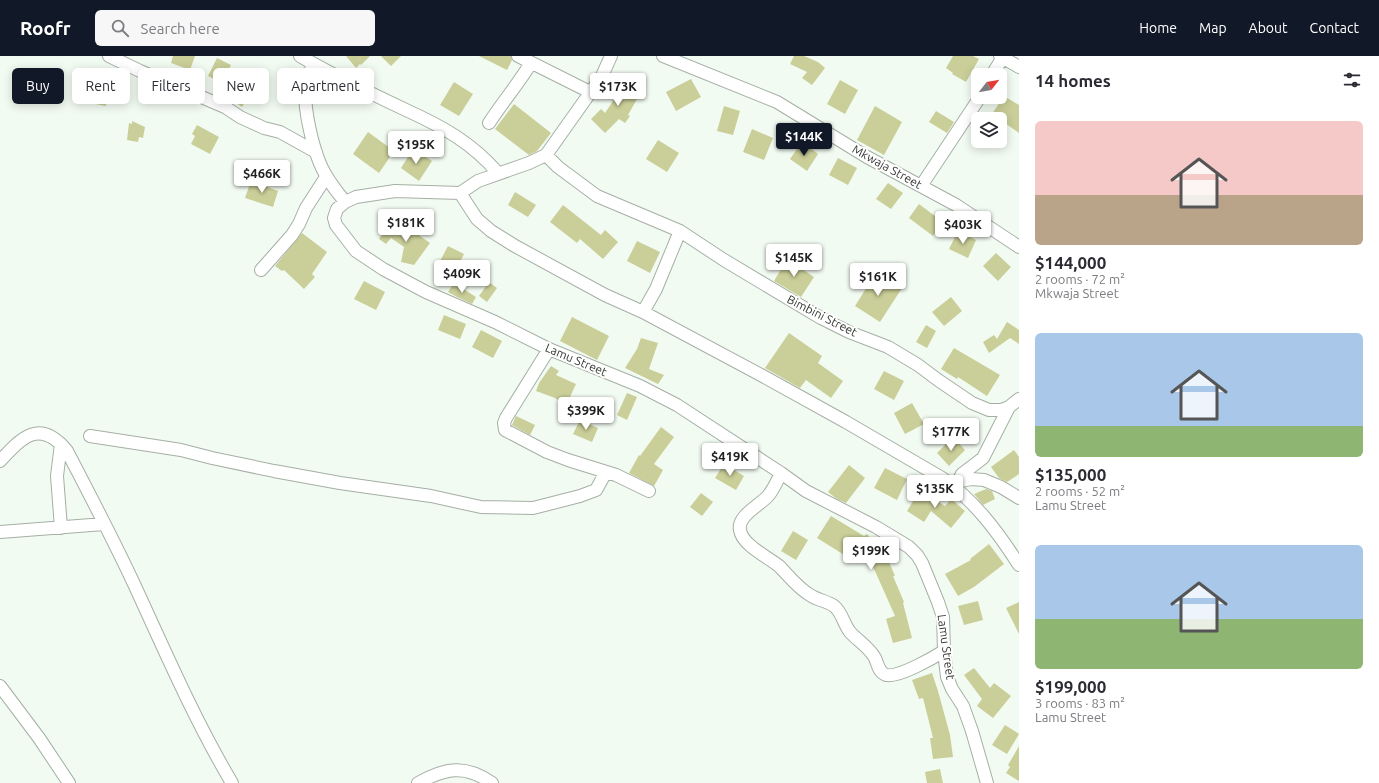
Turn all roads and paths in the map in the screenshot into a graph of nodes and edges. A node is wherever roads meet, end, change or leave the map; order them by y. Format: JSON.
{"nodes":[{"id":1,"x":109,"y":56,"type":"edge"},
{"id":2,"x":300,"y":56,"type":"edge"},
{"id":3,"x":518,"y":56,"type":"edge"},
{"id":4,"x":611,"y":56,"type":"edge"},
{"id":5,"x":663,"y":56,"type":"edge"},
{"id":6,"x":1002,"y":57,"type":"edge"},
{"id":7,"x":531,"y":63,"type":"junction"},
{"id":8,"x":314,"y":64,"type":"junction"},
{"id":9,"x":1019,"y":67,"type":"edge"},
{"id":10,"x":996,"y":68,"type":"edge"},
{"id":11,"x":590,"y":92,"type":"junction"},
{"id":12,"x":975,"y":104,"type":"edge"},
{"id":13,"x":488,"y":123,"type":"dead end"},
{"id":14,"x":316,"y":152,"type":"junction"},
{"id":15,"x":546,"y":155,"type":"junction"},
{"id":16,"x":498,"y":173,"type":"junction"},
{"id":17,"x":326,"y":177,"type":"junction"},
{"id":18,"x":921,"y":186,"type":"junction"},
{"id":19,"x":460,"y":193,"type":"junction"},
{"id":20,"x":345,"y":202,"type":"junction"},
{"id":21,"x":680,"y":231,"type":"junction"},
{"id":22,"x":1019,"y":247,"type":"edge"},
{"id":23,"x":261,"y":270,"type":"dead end"},
{"id":24,"x":643,"y":312,"type":"junction"},
{"id":25,"x":549,"y":349,"type":"junction"},
{"id":26,"x":1019,"y":399,"type":"edge"},
{"id":27,"x":1009,"y":407,"type":"junction"},
{"id":28,"x":90,"y":436,"type":"dead end"},
{"id":29,"x":61,"y":444,"type":"junction"},
{"id":30,"x":0,"y":461,"type":"edge"},
{"id":31,"x":606,"y":472,"type":"junction"},
{"id":32,"x":781,"y":472,"type":"junction"},
{"id":33,"x":955,"y":482,"type":"junction"},
{"id":34,"x":649,"y":491,"type":"dead end"},
{"id":35,"x":1019,"y":498,"type":"edge"},
{"id":36,"x":104,"y":524,"type":"junction"},
{"id":37,"x":61,"y":528,"type":"junction"},
{"id":38,"x":0,"y":532,"type":"edge"},
{"id":39,"x":1019,"y":565,"type":"edge"},
{"id":40,"x":944,"y":651,"type":"junction"},
{"id":41,"x":0,"y":686,"type":"edge"},
{"id":42,"x":69,"y":783,"type":"edge"},
{"id":43,"x":232,"y":783,"type":"edge"},
{"id":44,"x":418,"y":783,"type":"edge"},
{"id":45,"x":492,"y":783,"type":"edge"},
{"id":46,"x":987,"y":783,"type":"edge"}],
"edges":[{"from":1,"to":14,"type":"street"},
{"from":2,"to":8,"type":"street"},
{"from":3,"to":7,"type":"street"},
{"from":4,"to":11,"type":"street"},
{"from":5,"to":18,"type":"street","name":"Mkwaja Street"},
{"from":6,"to":9,"type":"street"},
{"from":6,"to":10,"type":"street"},
{"from":7,"to":11,"type":"street"},
{"from":7,"to":13,"type":"street"},
{"from":8,"to":14,"type":"street"},
{"from":8,"to":16,"type":"street"},
{"from":11,"to":15,"type":"street"},
{"from":12,"to":18,"type":"street"},
{"from":14,"to":17,"type":"street"},
{"from":15,"to":16,"type":"street"},
{"from":15,"to":21,"type":"street","name":"Bimbini Street"},
{"from":16,"to":19,"type":"street"},
{"from":17,"to":20,"type":"street"},
{"from":17,"to":23,"type":"street"},
{"from":18,"to":22,"type":"street","name":"Mkwaja Street"},
{"from":19,"to":20,"type":"street"},
{"from":19,"to":24,"type":"street"},
{"from":20,"to":25,"type":"street","name":"Lamu Street"},
{"from":21,"to":24,"type":"street"},
{"from":21,"to":27,"type":"street","name":"Bimbini Street"},
{"from":24,"to":33,"type":"street"},
{"from":25,"to":31,"type":"street"},
{"from":25,"to":32,"type":"street","name":"Lamu Street"},
{"from":26,"to":27,"type":"street","name":"Bimbini Street"},
{"from":27,"to":33,"type":"street"},
{"from":28,"to":31,"type":"street"},
{"from":29,"to":30,"type":"street"},
{"from":29,"to":36,"type":"street"},
{"from":29,"to":37,"type":"street"},
{"from":31,"to":34,"type":"street"},
{"from":32,"to":40,"type":"street","name":"Lamu Street"},
{"from":32,"to":40,"type":"street"},
{"from":33,"to":35,"type":"street"},
{"from":33,"to":39,"type":"street"},
{"from":36,"to":37,"type":"street"},
{"from":36,"to":43,"type":"street"},
{"from":37,"to":38,"type":"street"},
{"from":40,"to":46,"type":"street","name":"Lamu Street"},
{"from":41,"to":42,"type":"street"},
{"from":44,"to":45,"type":"street"}]}
